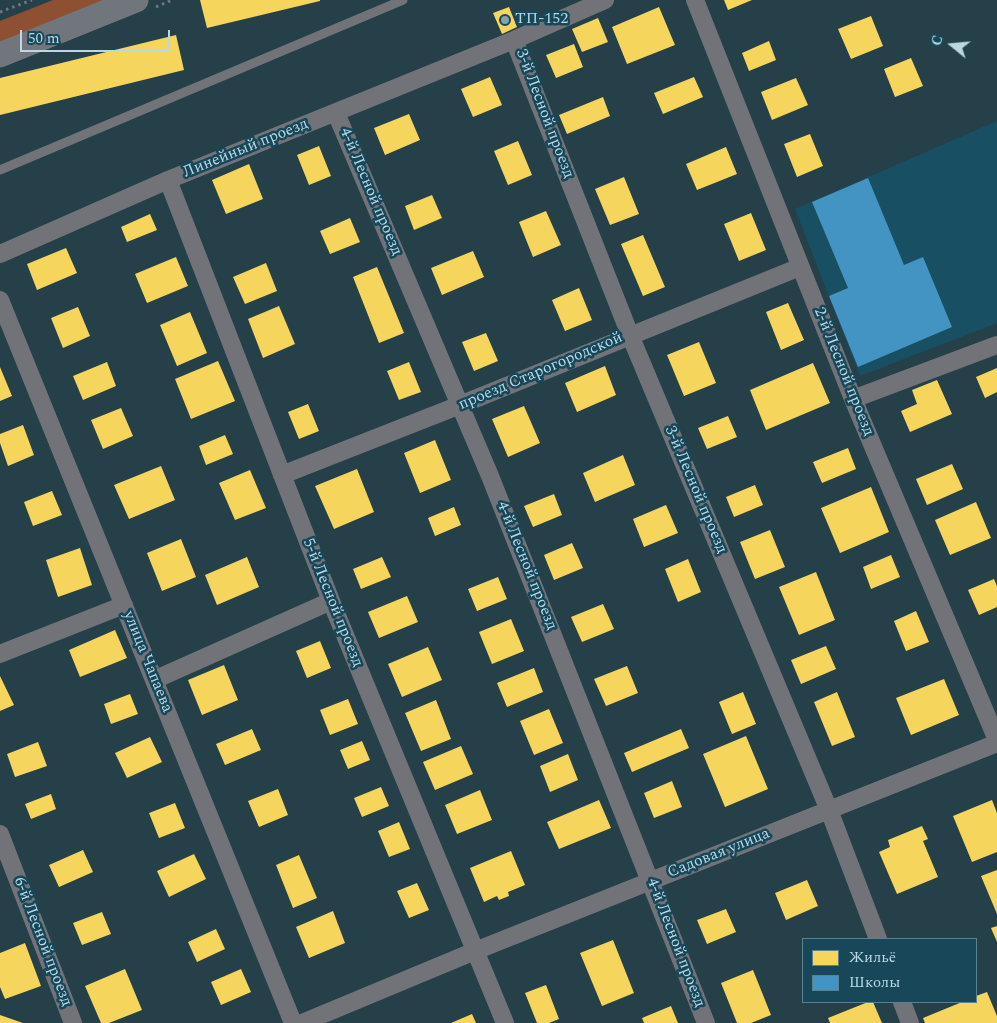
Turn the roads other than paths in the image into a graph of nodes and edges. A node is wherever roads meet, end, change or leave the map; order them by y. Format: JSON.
{"nodes":[{"id":1,"x":136,"y":0,"type":"edge"},
{"id":2,"x":403,"y":0,"type":"edge"},
{"id":3,"x":605,"y":0,"type":"edge"},
{"id":4,"x":695,"y":0,"type":"edge"},
{"id":5,"x":514,"y":40,"type":"junction"},
{"id":6,"x":0,"y":55,"type":"edge"},
{"id":7,"x":336,"y":113,"type":"junction"},
{"id":8,"x":0,"y":170,"type":"edge"},
{"id":9,"x":168,"y":180,"type":"junction"},
{"id":10,"x":0,"y":254,"type":"edge"},
{"id":11,"x":800,"y":267,"type":"junction"},
{"id":12,"x":0,"y":300,"type":"edge"},
{"id":13,"x":630,"y":335,"type":"junction"},
{"id":14,"x":997,"y":345,"type":"edge"},
{"id":15,"x":853,"y":399,"type":"junction"},
{"id":16,"x":460,"y":406,"type":"junction"},
{"id":17,"x":282,"y":475,"type":"junction"},
{"id":18,"x":330,"y":601,"type":"junction"},
{"id":19,"x":124,"y":605,"type":"junction"},
{"id":20,"x":0,"y":654,"type":"edge"},
{"id":21,"x":154,"y":680,"type":"junction"},
{"id":22,"x":997,"y":742,"type":"edge"},
{"id":23,"x":829,"y":810,"type":"junction"},
{"id":24,"x":0,"y":834,"type":"edge"},
{"id":25,"x":651,"y":881,"type":"junction"},
{"id":26,"x":878,"y":938,"type":"edge"},
{"id":27,"x":475,"y":951,"type":"junction"},
{"id":28,"x":902,"y":1003,"type":"edge"},
{"id":29,"x":74,"y":1023,"type":"edge"},
{"id":30,"x":293,"y":1023,"type":"edge"},
{"id":31,"x":302,"y":1023,"type":"edge"},
{"id":32,"x":505,"y":1023,"type":"edge"},
{"id":33,"x":706,"y":1023,"type":"edge"},
{"id":34,"x":910,"y":1023,"type":"edge"}],
"edges":[{"from":1,"to":6,"type":"main road"},
{"from":2,"to":8,"type":"lane"},
{"from":3,"to":5,"type":"street","name":"Линейный проезд"},
{"from":4,"to":11,"type":"street","name":"2-й Лесной проезд"},
{"from":5,"to":7,"type":"street","name":"Линейный проезд"},
{"from":5,"to":13,"type":"street","name":"3-й Лесной проезд"},
{"from":7,"to":9,"type":"street","name":"Линейный проезд"},
{"from":7,"to":16,"type":"street","name":"4-й Лесной проезд"},
{"from":9,"to":10,"type":"street","name":"Линейный проезд"},
{"from":9,"to":17,"type":"street","name":"5-й Лесной проезд"},
{"from":11,"to":13,"type":"street","name":"проезд Старогородской"},
{"from":11,"to":15,"type":"street","name":"2-й Лесной проезд"},
{"from":12,"to":19,"type":"street","name":"улица Чапаева"},
{"from":13,"to":16,"type":"street","name":"проезд Старогородской"},
{"from":13,"to":23,"type":"street","name":"3-й Лесной проезд"},
{"from":14,"to":15,"type":"street"},
{"from":15,"to":22,"type":"street","name":"2-й Лесной проезд"},
{"from":16,"to":17,"type":"street","name":"проезд Старогородской"},
{"from":16,"to":25,"type":"street","name":"4-й Лесной проезд"},
{"from":17,"to":18,"type":"street","name":"5-й Лесной проезд"},
{"from":18,"to":21,"type":"street"},
{"from":18,"to":27,"type":"street","name":"5-й Лесной проезд"},
{"from":19,"to":20,"type":"street"},
{"from":19,"to":21,"type":"street","name":"улица Чапаева"},
{"from":21,"to":30,"type":"street","name":"улица Чапаева"},
{"from":22,"to":23,"type":"street","name":"Садовая улица"},
{"from":23,"to":25,"type":"street","name":"Садовая улица"},
{"from":23,"to":26,"type":"street","name":"3-й Лесной проезд"},
{"from":24,"to":29,"type":"street","name":"6-й Лесной проезд"},
{"from":25,"to":27,"type":"street","name":"Садовая улица"},
{"from":25,"to":33,"type":"street","name":"4-й Лесной проезд"},
{"from":27,"to":31,"type":"street","name":"Садовая улица"},
{"from":27,"to":32,"type":"street","name":"5-й Лесной проезд"},
{"from":28,"to":34,"type":"street"}]}
